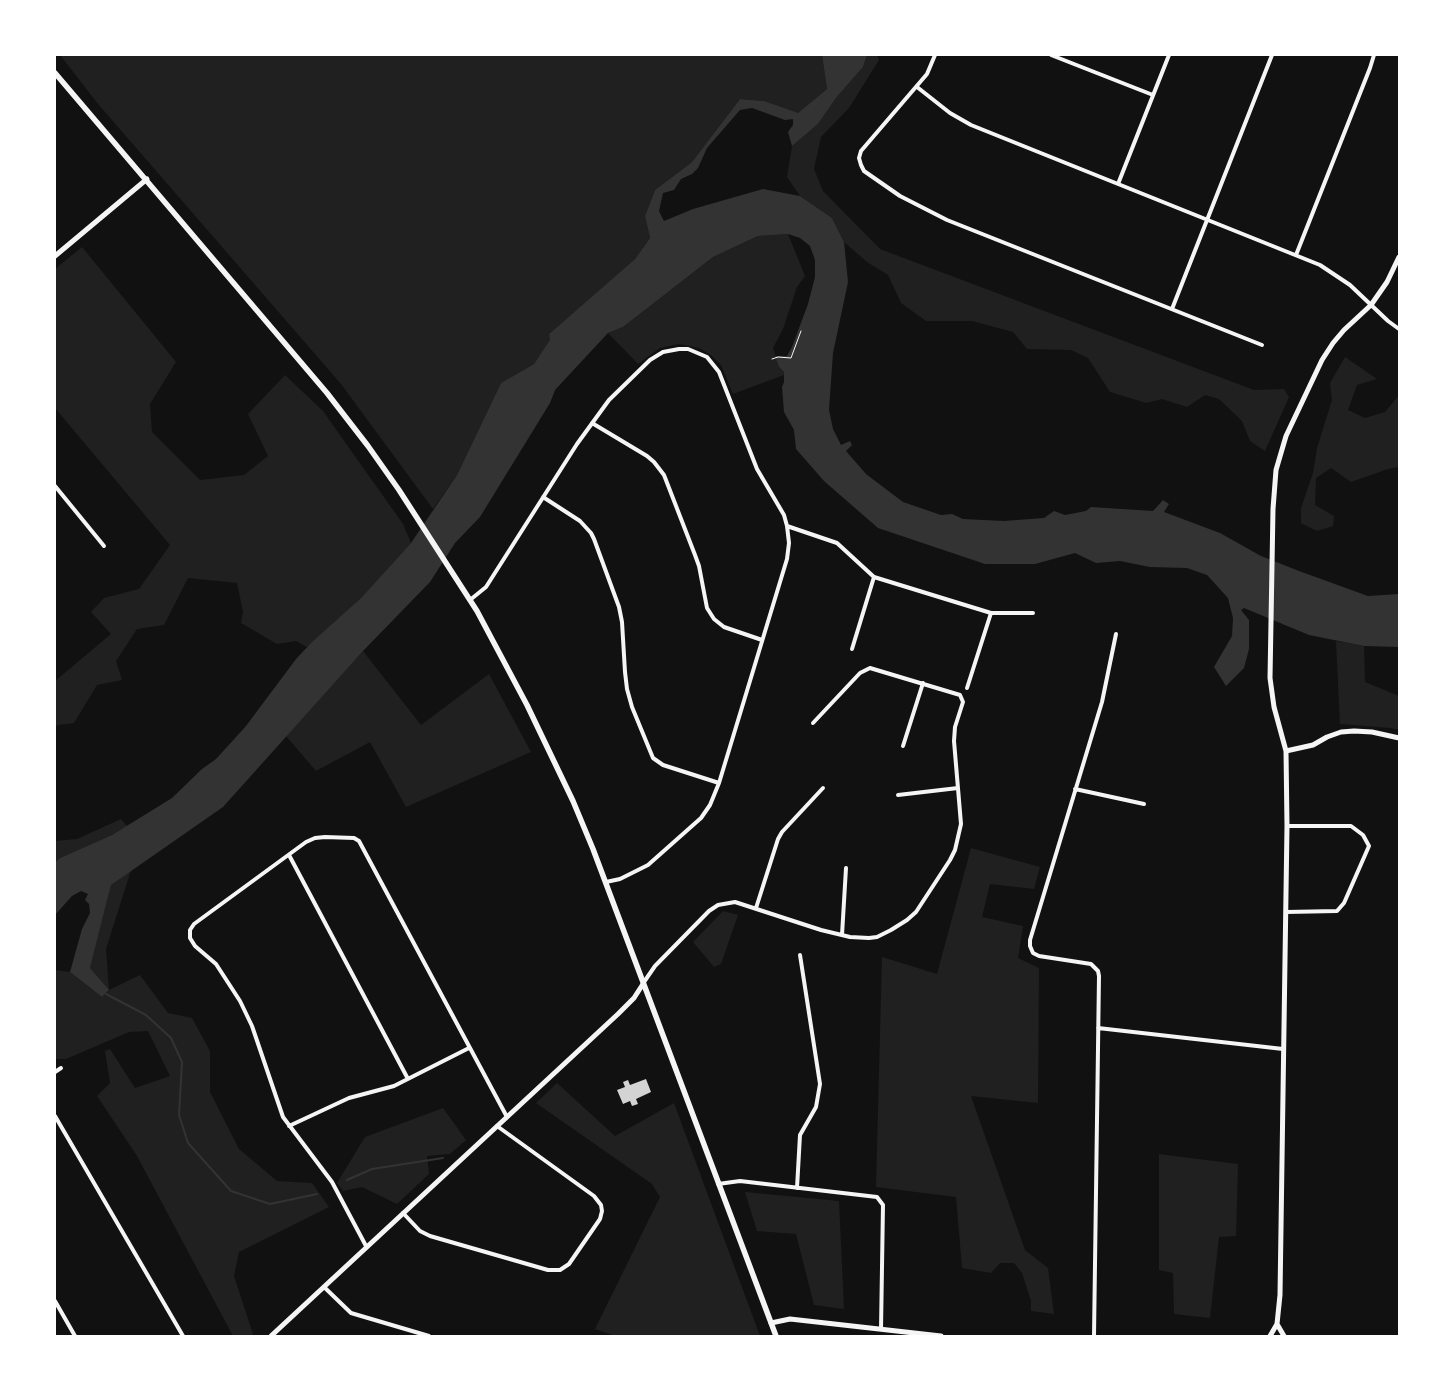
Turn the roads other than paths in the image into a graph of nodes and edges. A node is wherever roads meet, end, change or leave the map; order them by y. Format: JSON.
{"nodes":[{"id":1,"x":935,"y":55,"type":"edge"},
{"id":2,"x":1052,"y":55,"type":"edge"},
{"id":3,"x":1169,"y":55,"type":"edge"},
{"id":4,"x":1272,"y":55,"type":"edge"},
{"id":5,"x":1374,"y":55,"type":"edge"},
{"id":6,"x":55,"y":73,"type":"edge"},
{"id":7,"x":917,"y":87,"type":"junction"},
{"id":8,"x":1153,"y":95,"type":"junction"},
{"id":9,"x":147,"y":180,"type":"junction"},
{"id":10,"x":1118,"y":184,"type":"junction"},
{"id":11,"x":1207,"y":220,"type":"junction"},
{"id":12,"x":1296,"y":255,"type":"junction"},
{"id":13,"x":55,"y":256,"type":"edge"},
{"id":14,"x":1399,"y":257,"type":"edge"},
{"id":15,"x":1371,"y":305,"type":"junction"},
{"id":16,"x":1172,"y":309,"type":"junction"},
{"id":17,"x":1399,"y":329,"type":"edge"},
{"id":18,"x":1262,"y":344,"type":"dead end"},
{"id":19,"x":592,"y":423,"type":"junction"},
{"id":20,"x":55,"y":486,"type":"edge"},
{"id":21,"x":543,"y":497,"type":"junction"},
{"id":22,"x":787,"y":526,"type":"junction"},
{"id":23,"x":104,"y":546,"type":"dead end"},
{"id":24,"x":874,"y":577,"type":"junction"},
{"id":25,"x":470,"y":600,"type":"junction"},
{"id":26,"x":991,"y":613,"type":"junction"},
{"id":27,"x":1033,"y":613,"type":"dead end"},
{"id":28,"x":1116,"y":634,"type":"dead end"},
{"id":29,"x":762,"y":640,"type":"junction"},
{"id":30,"x":852,"y":649,"type":"dead end"},
{"id":31,"x":923,"y":683,"type":"junction"},
{"id":32,"x":967,"y":688,"type":"dead end"},
{"id":33,"x":813,"y":723,"type":"dead end"},
{"id":34,"x":1399,"y":738,"type":"edge"},
{"id":35,"x":903,"y":746,"type":"dead end"},
{"id":36,"x":1286,"y":751,"type":"junction"},
{"id":37,"x":719,"y":782,"type":"junction"},
{"id":38,"x":823,"y":788,"type":"dead end"},
{"id":39,"x":958,"y":788,"type":"junction"},
{"id":40,"x":1075,"y":790,"type":"junction"},
{"id":41,"x":898,"y":795,"type":"dead end"},
{"id":42,"x":1144,"y":804,"type":"dead end"},
{"id":43,"x":1287,"y":826,"type":"junction"},
{"id":44,"x":289,"y":855,"type":"junction"},
{"id":45,"x":846,"y":868,"type":"dead end"},
{"id":46,"x":606,"y":882,"type":"junction"},
{"id":47,"x":756,"y":908,"type":"junction"},
{"id":48,"x":1286,"y":912,"type":"junction"},
{"id":49,"x":842,"y":936,"type":"junction"},
{"id":50,"x":800,"y":955,"type":"dead end"},
{"id":51,"x":643,"y":984,"type":"junction"},
{"id":52,"x":1098,"y":1028,"type":"junction"},
{"id":53,"x":469,"y":1048,"type":"junction"},
{"id":54,"x":1283,"y":1049,"type":"junction"},
{"id":55,"x":61,"y":1068,"type":"dead end"},
{"id":56,"x":55,"y":1072,"type":"edge"},
{"id":57,"x":408,"y":1079,"type":"junction"},
{"id":58,"x":55,"y":1116,"type":"edge"},
{"id":59,"x":507,"y":1117,"type":"junction"},
{"id":60,"x":288,"y":1126,"type":"junction"},
{"id":61,"x":497,"y":1126,"type":"junction"},
{"id":62,"x":718,"y":1184,"type":"junction"},
{"id":63,"x":797,"y":1188,"type":"junction"},
{"id":64,"x":403,"y":1213,"type":"junction"},
{"id":65,"x":366,"y":1246,"type":"junction"},
{"id":66,"x":324,"y":1287,"type":"junction"},
{"id":67,"x":55,"y":1301,"type":"edge"},
{"id":68,"x":771,"y":1323,"type":"junction"},
{"id":69,"x":1277,"y":1324,"type":"junction"},
{"id":70,"x":881,"y":1329,"type":"junction"},
{"id":71,"x":75,"y":1336,"type":"edge"},
{"id":72,"x":183,"y":1336,"type":"edge"},
{"id":73,"x":271,"y":1336,"type":"edge"},
{"id":74,"x":429,"y":1336,"type":"edge"},
{"id":75,"x":776,"y":1336,"type":"edge"},
{"id":76,"x":941,"y":1336,"type":"edge"},
{"id":77,"x":1094,"y":1336,"type":"edge"},
{"id":78,"x":1270,"y":1336,"type":"edge"},
{"id":79,"x":1284,"y":1336,"type":"edge"}],
"edges":[{"from":1,"to":7,"type":"street"},
{"from":2,"to":8,"type":"street"},
{"from":3,"to":8,"type":"street"},
{"from":4,"to":11,"type":"street"},
{"from":5,"to":12,"type":"street"},
{"from":6,"to":9,"type":"main road"},
{"from":7,"to":10,"type":"street"},
{"from":7,"to":16,"type":"street"},
{"from":8,"to":10,"type":"street"},
{"from":9,"to":13,"type":"street"},
{"from":9,"to":25,"type":"main road"},
{"from":10,"to":11,"type":"street"},
{"from":11,"to":12,"type":"street"},
{"from":11,"to":16,"type":"street"},
{"from":12,"to":15,"type":"street"},
{"from":14,"to":15,"type":"street"},
{"from":15,"to":17,"type":"street"},
{"from":15,"to":36,"type":"street"},
{"from":16,"to":18,"type":"street"},
{"from":19,"to":21,"type":"street"},
{"from":19,"to":22,"type":"street"},
{"from":19,"to":29,"type":"street"},
{"from":20,"to":23,"type":"street"},
{"from":21,"to":25,"type":"street"},
{"from":21,"to":37,"type":"street"},
{"from":22,"to":24,"type":"street"},
{"from":22,"to":29,"type":"street"},
{"from":24,"to":26,"type":"street"},
{"from":24,"to":30,"type":"street"},
{"from":25,"to":46,"type":"main road"},
{"from":26,"to":27,"type":"street"},
{"from":26,"to":32,"type":"street"},
{"from":28,"to":40,"type":"street"},
{"from":29,"to":37,"type":"street"},
{"from":31,"to":33,"type":"street"},
{"from":31,"to":35,"type":"street"},
{"from":31,"to":39,"type":"street"},
{"from":34,"to":36,"type":"street"},
{"from":36,"to":43,"type":"street"},
{"from":37,"to":46,"type":"street"},
{"from":38,"to":47,"type":"street"},
{"from":39,"to":41,"type":"street"},
{"from":39,"to":49,"type":"street"},
{"from":40,"to":42,"type":"street"},
{"from":40,"to":52,"type":"street"},
{"from":43,"to":48,"type":"street"},
{"from":43,"to":48,"type":"street"},
{"from":44,"to":53,"type":"street"},
{"from":44,"to":57,"type":"street"},
{"from":44,"to":60,"type":"street"},
{"from":45,"to":49,"type":"street"},
{"from":46,"to":51,"type":"main road"},
{"from":47,"to":49,"type":"street"},
{"from":47,"to":51,"type":"street"},
{"from":48,"to":54,"type":"street"},
{"from":50,"to":63,"type":"street"},
{"from":51,"to":59,"type":"street"},
{"from":51,"to":62,"type":"main road"},
{"from":52,"to":54,"type":"street"},
{"from":52,"to":77,"type":"street"},
{"from":53,"to":57,"type":"street"},
{"from":53,"to":59,"type":"street"},
{"from":54,"to":69,"type":"street"},
{"from":55,"to":56,"type":"street"},
{"from":57,"to":60,"type":"street"},
{"from":58,"to":72,"type":"street"},
{"from":59,"to":61,"type":"street"},
{"from":60,"to":65,"type":"street"},
{"from":61,"to":64,"type":"street"},
{"from":61,"to":64,"type":"street"},
{"from":62,"to":63,"type":"street"},
{"from":62,"to":68,"type":"main road"},
{"from":63,"to":70,"type":"street"},
{"from":64,"to":65,"type":"street"},
{"from":65,"to":66,"type":"street"},
{"from":66,"to":73,"type":"street"},
{"from":66,"to":74,"type":"street"},
{"from":67,"to":71,"type":"street"},
{"from":68,"to":70,"type":"street"},
{"from":68,"to":75,"type":"main road"},
{"from":69,"to":78,"type":"street"},
{"from":69,"to":79,"type":"street"},
{"from":70,"to":76,"type":"street"}]}
